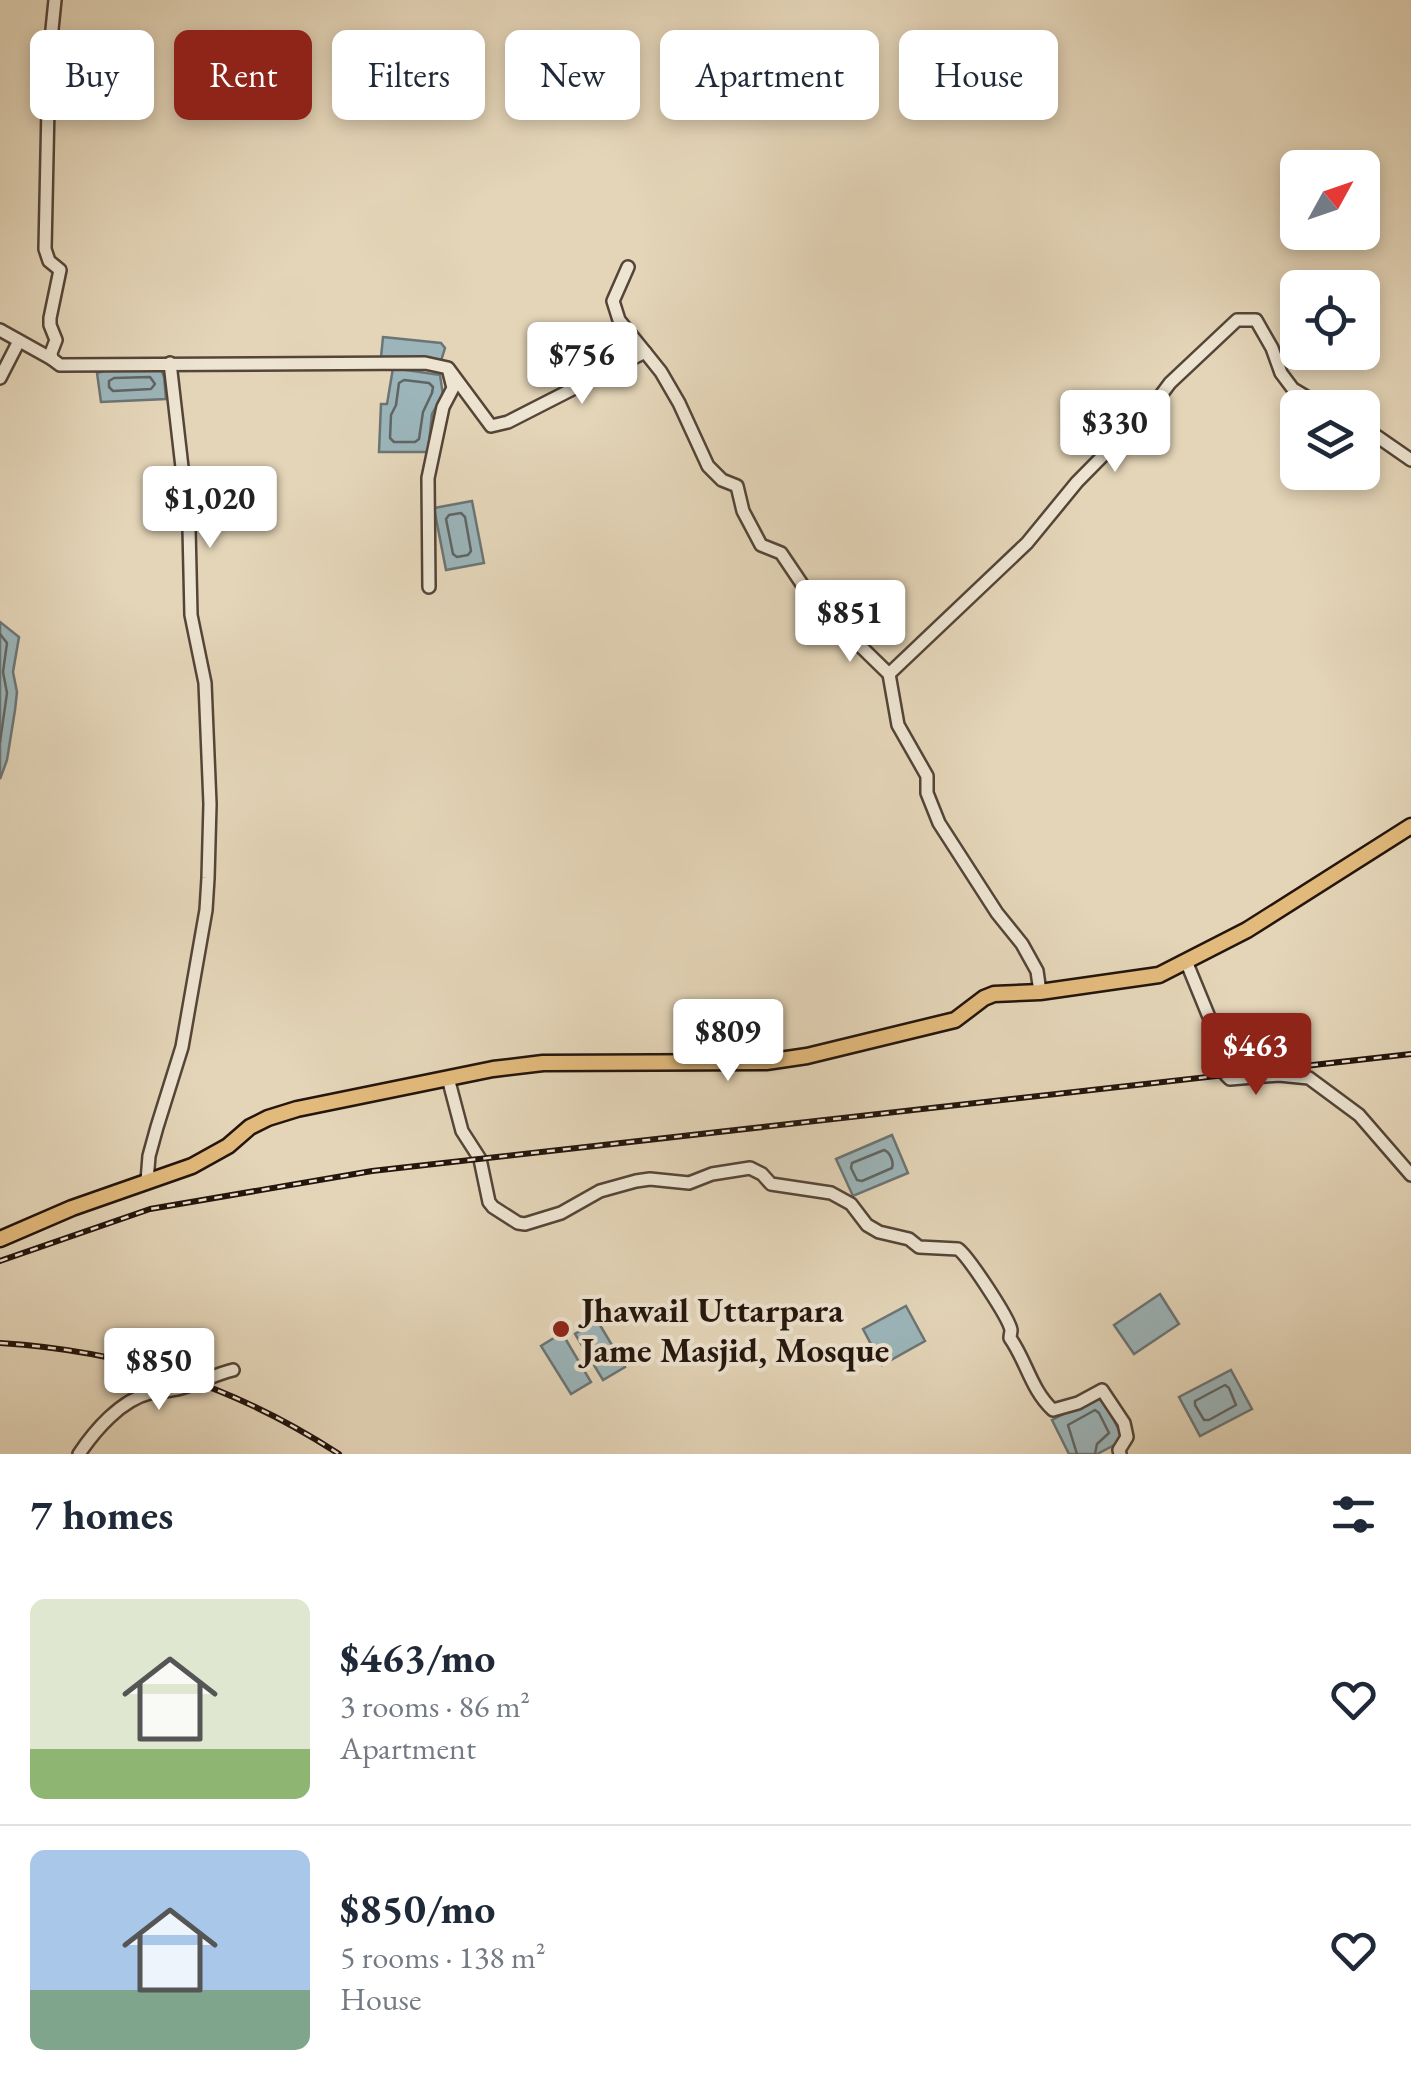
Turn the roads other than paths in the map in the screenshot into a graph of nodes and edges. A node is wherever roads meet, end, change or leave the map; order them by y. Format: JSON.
{"nodes":[{"id":1,"x":55,"y":0,"type":"edge"},
{"id":2,"x":628,"y":267,"type":"dead end"},
{"id":3,"x":0,"y":330,"type":"edge"},
{"id":4,"x":19,"y":341,"type":"junction"},
{"id":5,"x":645,"y":352,"type":"junction"},
{"id":6,"x":52,"y":359,"type":"junction"},
{"id":7,"x":170,"y":363,"type":"junction"},
{"id":8,"x":448,"y":368,"type":"junction"},
{"id":9,"x":0,"y":378,"type":"edge"},
{"id":10,"x":1295,"y":390,"type":"edge"},
{"id":11,"x":1380,"y":438,"type":"edge"},
{"id":12,"x":1411,"y":460,"type":"edge"},
{"id":13,"x":429,"y":587,"type":"dead end"},
{"id":14,"x":890,"y":674,"type":"junction"},
{"id":15,"x":1411,"y":826,"type":"edge"},
{"id":16,"x":1186,"y":961,"type":"junction"},
{"id":17,"x":1040,"y":992,"type":"junction"},
{"id":18,"x":448,"y":1078,"type":"junction"},
{"id":19,"x":1411,"y":1174,"type":"edge"},
{"id":20,"x":147,"y":1180,"type":"junction"},
{"id":21,"x":0,"y":1238,"type":"edge"},
{"id":22,"x":234,"y":1370,"type":"dead end"},
{"id":23,"x":79,"y":1454,"type":"edge"},
{"id":24,"x":1120,"y":1454,"type":"edge"}],
"edges":[{"from":1,"to":6,"type":"street"},
{"from":2,"to":5,"type":"street"},
{"from":3,"to":4,"type":"street"},
{"from":4,"to":6,"type":"street"},
{"from":4,"to":9,"type":"street"},
{"from":5,"to":8,"type":"street"},
{"from":5,"to":14,"type":"street"},
{"from":6,"to":7,"type":"street"},
{"from":7,"to":8,"type":"street"},
{"from":7,"to":20,"type":"street"},
{"from":8,"to":13,"type":"street"},
{"from":10,"to":14,"type":"street"},
{"from":11,"to":12,"type":"street"},
{"from":14,"to":17,"type":"street"},
{"from":15,"to":16,"type":"main road"},
{"from":16,"to":17,"type":"main road"},
{"from":16,"to":19,"type":"street"},
{"from":17,"to":18,"type":"main road"},
{"from":18,"to":20,"type":"main road"},
{"from":18,"to":24,"type":"street"},
{"from":20,"to":21,"type":"main road"},
{"from":22,"to":23,"type":"street"}]}
